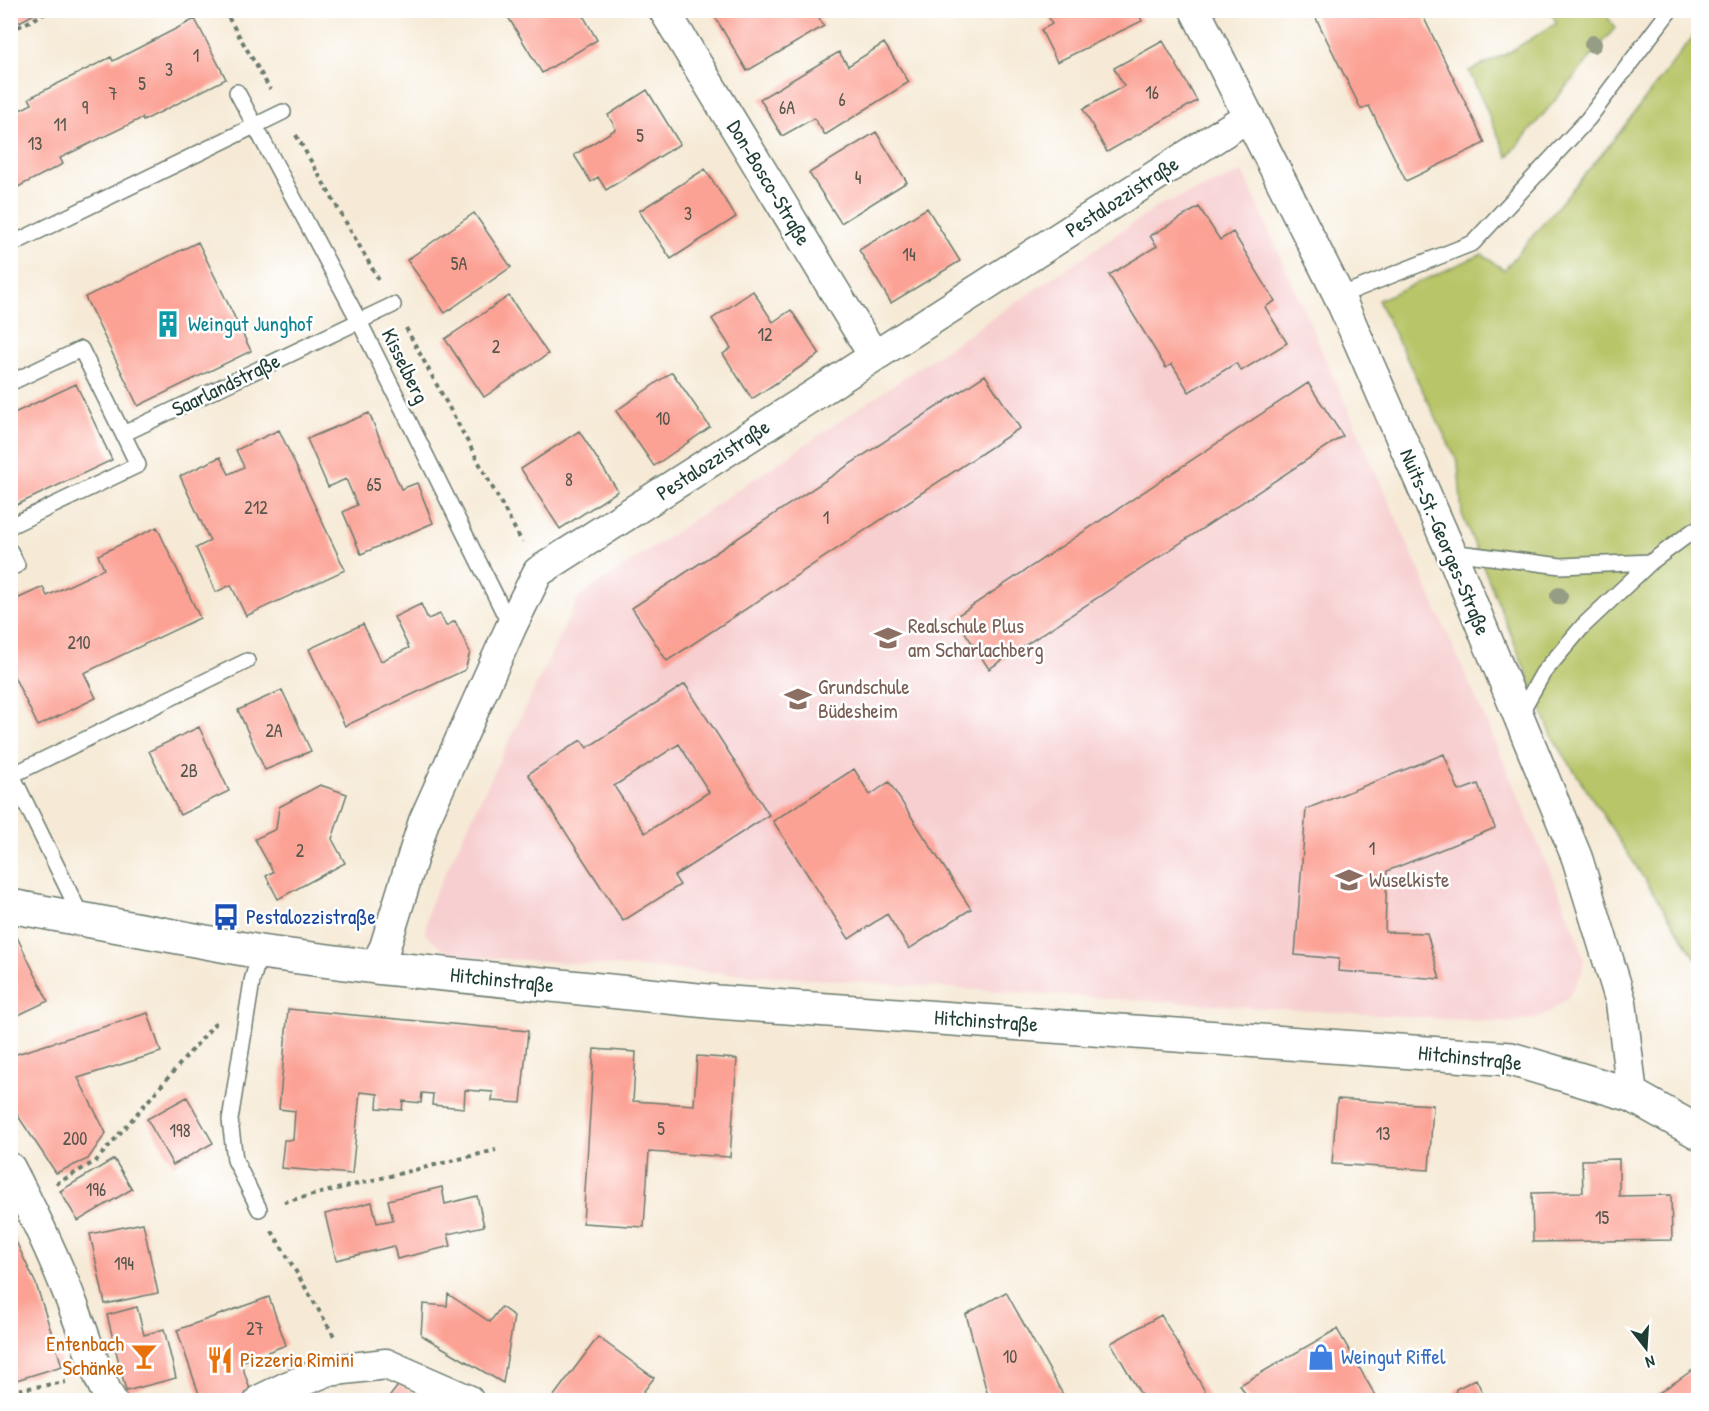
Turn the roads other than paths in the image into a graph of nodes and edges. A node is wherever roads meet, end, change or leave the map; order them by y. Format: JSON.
{"nodes":[{"id":1,"x":664,"y":10,"type":"edge"},
{"id":2,"x":1195,"y":10,"type":"edge"},
{"id":3,"x":1670,"y":10,"type":"edge"},
{"id":4,"x":237,"y":92,"type":"dead end"},
{"id":5,"x":283,"y":112,"type":"dead end"},
{"id":6,"x":1249,"y":116,"type":"junction"},
{"id":7,"x":254,"y":126,"type":"junction"},
{"id":8,"x":10,"y":245,"type":"edge"},
{"id":9,"x":1339,"y":296,"type":"junction"},
{"id":10,"x":393,"y":305,"type":"dead end"},
{"id":11,"x":359,"y":321,"type":"junction"},
{"id":12,"x":874,"y":356,"type":"junction"},
{"id":13,"x":10,"y":383,"type":"edge"},
{"id":14,"x":123,"y":434,"type":"junction"},
{"id":15,"x":10,"y":526,"type":"edge"},
{"id":16,"x":1693,"y":531,"type":"dead end"},
{"id":17,"x":10,"y":550,"type":"edge"},
{"id":18,"x":1450,"y":552,"type":"junction"},
{"id":19,"x":1651,"y":562,"type":"junction"},
{"id":20,"x":10,"y":568,"type":"edge"},
{"id":21,"x":512,"y":627,"type":"junction"},
{"id":22,"x":247,"y":661,"type":"dead end"},
{"id":23,"x":1518,"y":717,"type":"junction"},
{"id":24,"x":11,"y":774,"type":"edge"},
{"id":25,"x":10,"y":906,"type":"edge"},
{"id":26,"x":84,"y":920,"type":"junction"},
{"id":27,"x":256,"y":967,"type":"junction"},
{"id":28,"x":375,"y":967,"type":"junction"},
{"id":29,"x":1632,"y":1095,"type":"junction"},
{"id":30,"x":1698,"y":1131,"type":"edge"},
{"id":31,"x":10,"y":1168,"type":"edge"},
{"id":32,"x":259,"y":1209,"type":"road end"},
{"id":33,"x":105,"y":1389,"type":"edge"},
{"id":34,"x":260,"y":1401,"type":"edge"},
{"id":35,"x":468,"y":1401,"type":"edge"}],
"edges":[{"from":1,"to":12,"type":"street","name":"Don-Bosco-Straße"},
{"from":2,"to":6,"type":"street","name":"Nuits-St.-Georges-Straße"},
{"from":3,"to":9,"type":"lane"},
{"from":4,"to":7,"type":"lane","name":"Kisselberg"},
{"from":5,"to":7,"type":"lane"},
{"from":6,"to":9,"type":"street","name":"Nuits-St.-Georges-Straße"},
{"from":6,"to":12,"type":"street","name":"Pestalozzistraße"},
{"from":7,"to":8,"type":"lane"},
{"from":7,"to":11,"type":"lane","name":"Kisselberg"},
{"from":9,"to":18,"type":"street","name":"Nuits-St.-Georges-Straße"},
{"from":10,"to":11,"type":"lane","name":"Saarlandstraße"},
{"from":11,"to":14,"type":"lane","name":"Saarlandstraße"},
{"from":11,"to":21,"type":"lane","name":"Kisselberg"},
{"from":12,"to":21,"type":"street","name":"Pestalozzistraße"},
{"from":13,"to":14,"type":"lane"},
{"from":14,"to":15,"type":"lane"},
{"from":16,"to":19,"type":"lane"},
{"from":17,"to":20,"type":"lane"},
{"from":18,"to":19,"type":"lane"},
{"from":18,"to":23,"type":"street","name":"Nuits-St.-Georges-Straße"},
{"from":19,"to":23,"type":"lane"},
{"from":21,"to":28,"type":"street","name":"Pestalozzistraße"},
{"from":22,"to":24,"type":"lane"},
{"from":23,"to":29,"type":"street","name":"Nuits-St.-Georges-Straße"},
{"from":24,"to":26,"type":"lane"},
{"from":25,"to":26,"type":"main road","name":"Hitchinstraße"},
{"from":26,"to":27,"type":"main road","name":"Hitchinstraße"},
{"from":27,"to":28,"type":"main road","name":"Hitchinstraße"},
{"from":27,"to":32,"type":"lane"},
{"from":28,"to":29,"type":"main road","name":"Hitchinstraße"},
{"from":29,"to":30,"type":"main road","name":"Hitchinstraße"},
{"from":31,"to":33,"type":"street"},
{"from":34,"to":35,"type":"street"}]}
